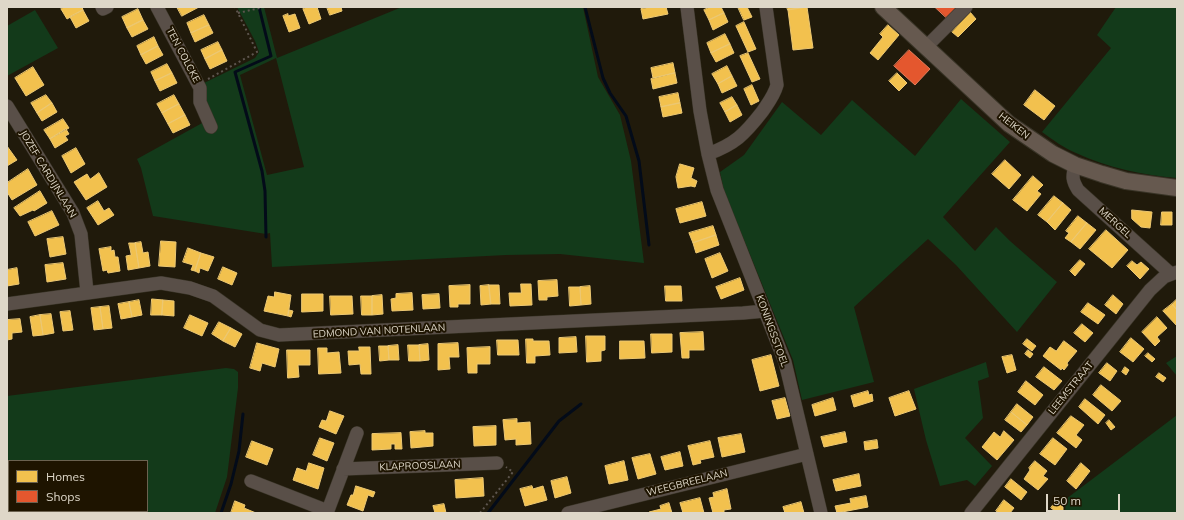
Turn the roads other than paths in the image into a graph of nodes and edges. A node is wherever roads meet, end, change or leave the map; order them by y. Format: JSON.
{"nodes":[{"id":1,"x":102,"y":7,"type":"edge"},
{"id":2,"x":107,"y":7,"type":"edge"},
{"id":3,"x":157,"y":7,"type":"edge"},
{"id":4,"x":687,"y":7,"type":"edge"},
{"id":5,"x":766,"y":7,"type":"edge"},
{"id":6,"x":883,"y":7,"type":"edge"},
{"id":7,"x":966,"y":7,"type":"edge"},
{"id":8,"x":926,"y":47,"type":"junction"},
{"id":9,"x":7,"y":106,"type":"edge"},
{"id":10,"x":211,"y":126,"type":"dead end"},
{"id":11,"x":708,"y":154,"type":"junction"},
{"id":12,"x":1075,"y":165,"type":"junction"},
{"id":13,"x":1177,"y":188,"type":"edge"},
{"id":14,"x":1174,"y":273,"type":"edge"},
{"id":15,"x":87,"y":292,"type":"junction"},
{"id":16,"x":7,"y":304,"type":"edge"},
{"id":17,"x":765,"y":311,"type":"junction"},
{"id":18,"x":357,"y":433,"type":"dead end"},
{"id":19,"x":807,"y":454,"type":"junction"},
{"id":20,"x":497,"y":463,"type":"road end"},
{"id":21,"x":343,"y":469,"type":"junction"},
{"id":22,"x":251,"y":481,"type":"dead end"},
{"id":23,"x":327,"y":512,"type":"edge"},
{"id":24,"x":568,"y":513,"type":"edge"},
{"id":25,"x":821,"y":513,"type":"edge"},
{"id":26,"x":971,"y":513,"type":"edge"}],
"edges":[{"from":1,"to":2,"type":"street"},
{"from":3,"to":10,"type":"street","name":"TEN COLCKE"},
{"from":4,"to":11,"type":"street","name":"KONINGSSTOEL"},
{"from":5,"to":11,"type":"street"},
{"from":6,"to":8,"type":"main road","name":"HEIKEN"},
{"from":7,"to":8,"type":"street"},
{"from":8,"to":12,"type":"main road","name":"HEIKEN"},
{"from":9,"to":15,"type":"street","name":"JOZEF CARDIJNLAAN"},
{"from":11,"to":17,"type":"street","name":"KONINGSSTOEL"},
{"from":12,"to":13,"type":"main road","name":"HEIKEN"},
{"from":12,"to":14,"type":"street","name":"MERGEL"},
{"from":14,"to":26,"type":"street","name":"LEEMSTRAAT"},
{"from":15,"to":16,"type":"street","name":"EDMOND VAN NOTENLAAN"},
{"from":15,"to":17,"type":"street","name":"EDMOND VAN NOTENLAAN"},
{"from":17,"to":19,"type":"street","name":"KONINGSSTOEL"},
{"from":18,"to":21,"type":"street"},
{"from":19,"to":24,"type":"street","name":"WEEGBREELAAN"},
{"from":19,"to":25,"type":"street","name":"KONINGSSTOEL"},
{"from":20,"to":21,"type":"street","name":"KLAPROOSLAAN"},
{"from":21,"to":23,"type":"street"},
{"from":22,"to":23,"type":"street"}]}
